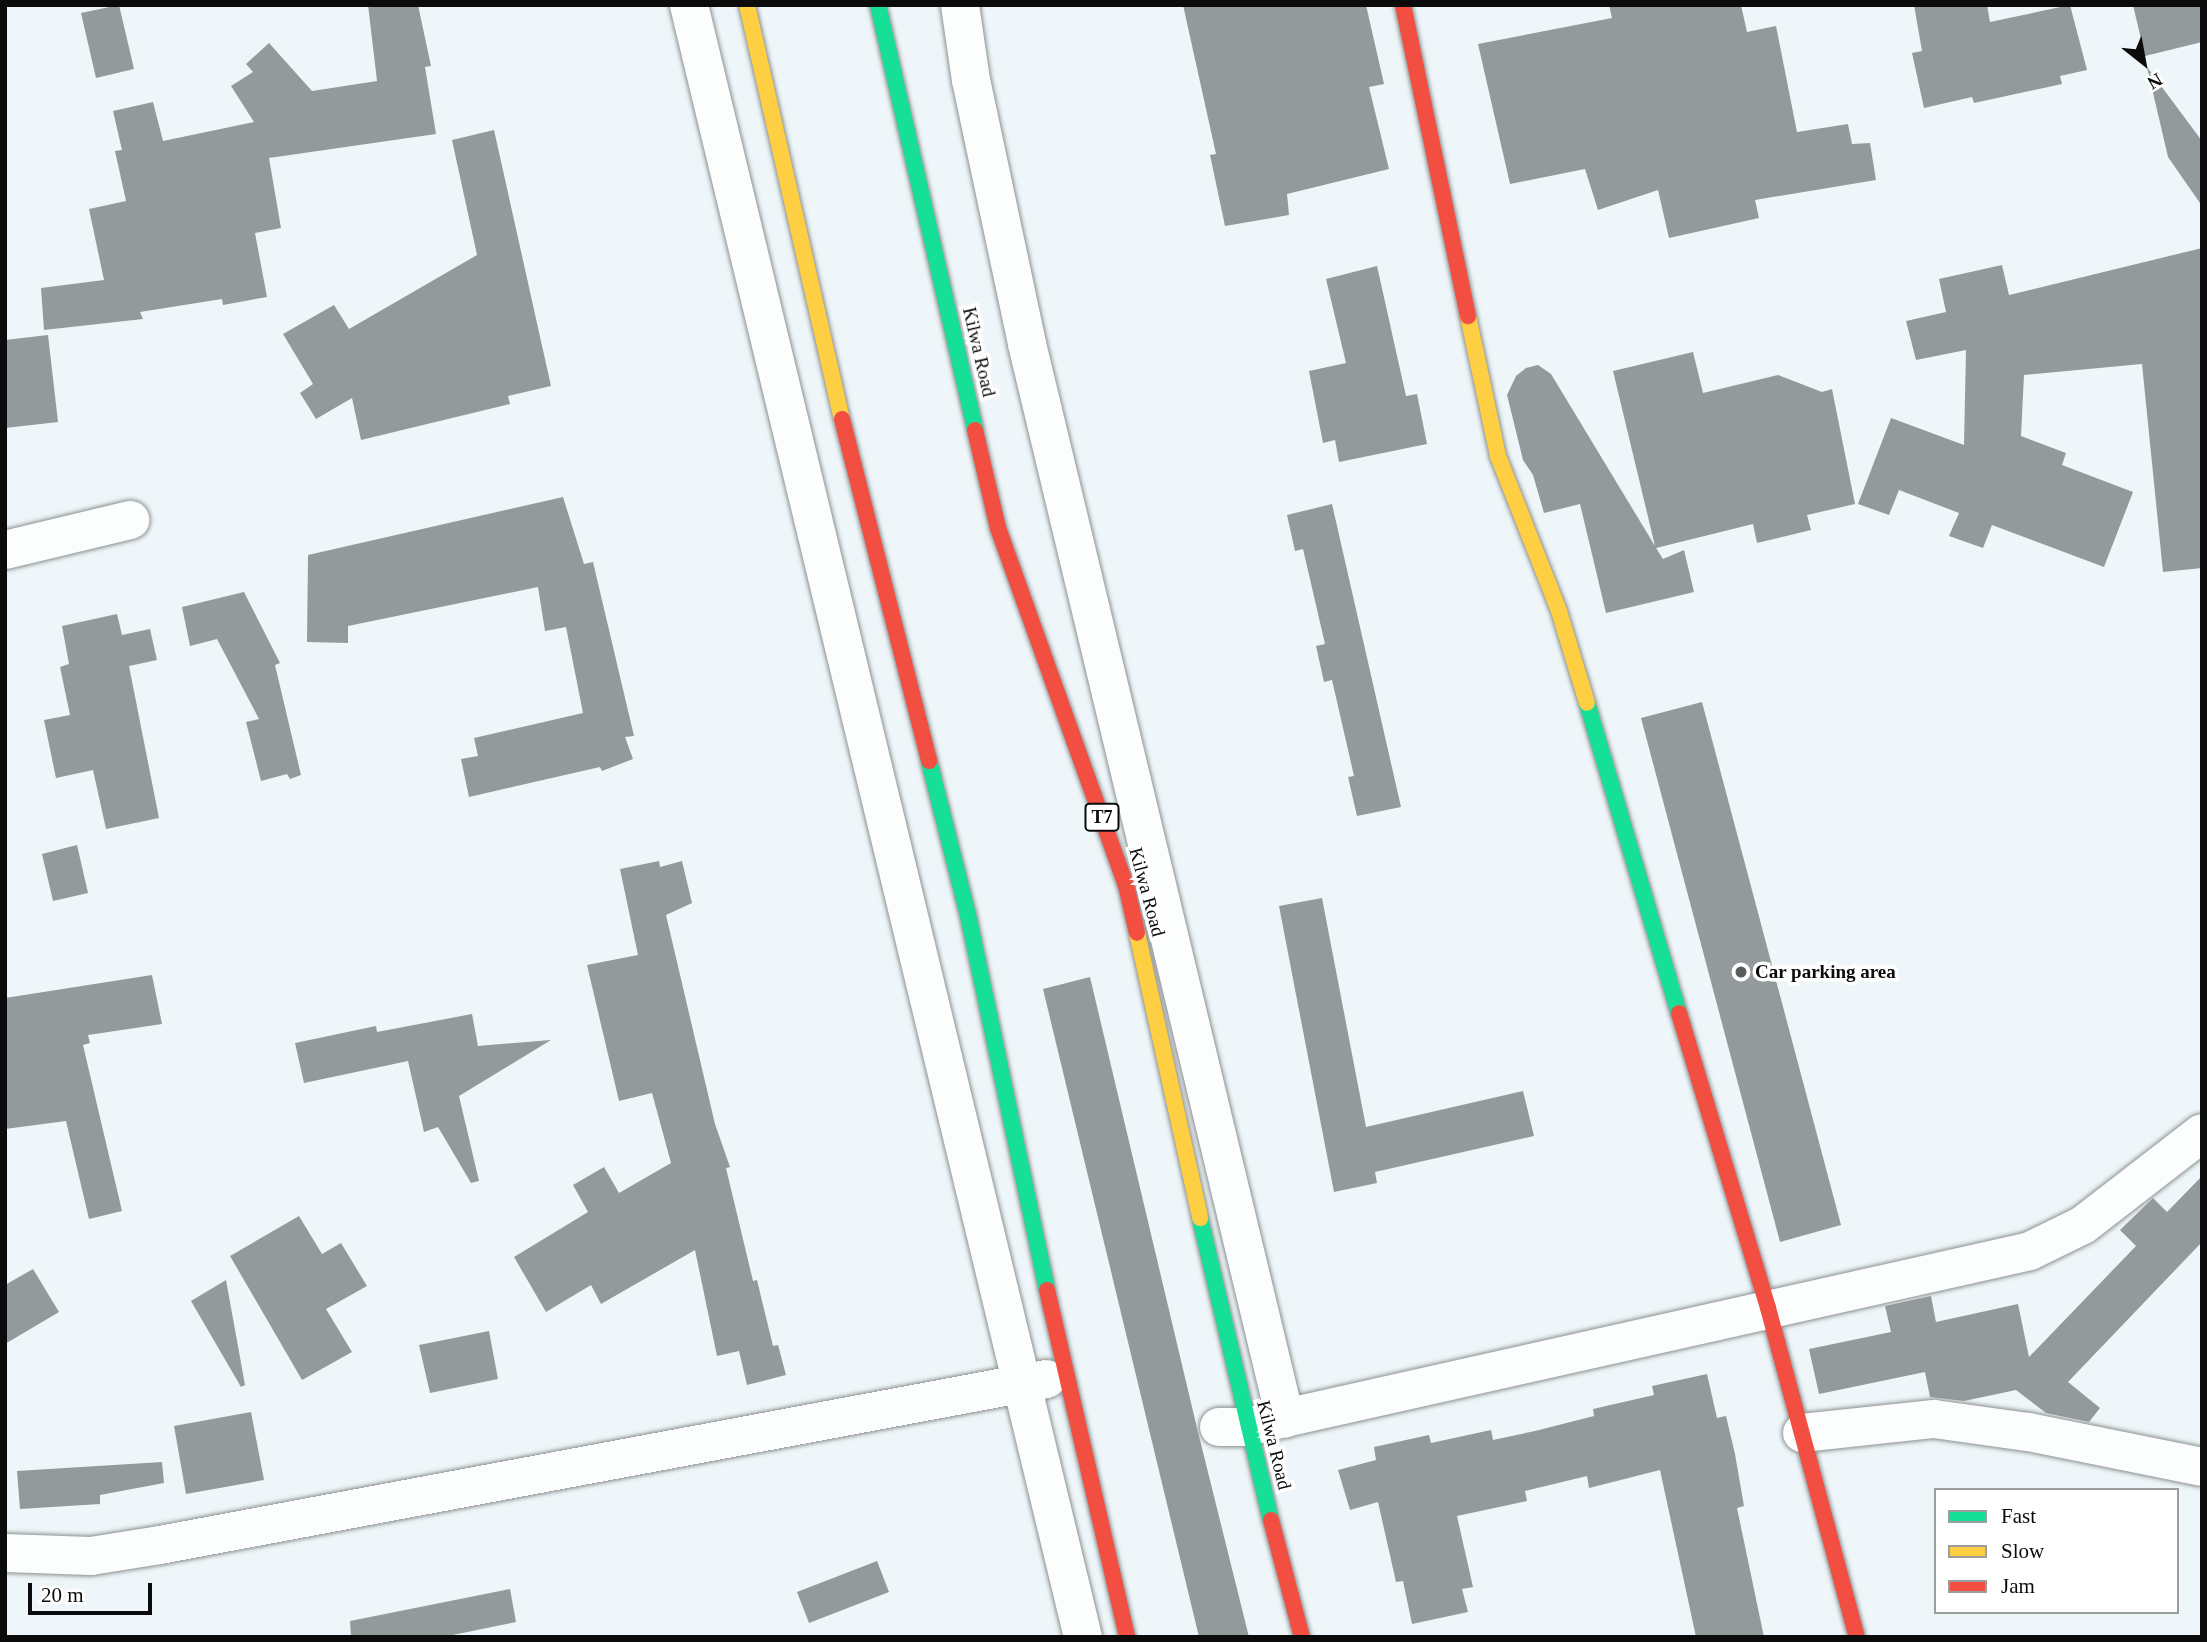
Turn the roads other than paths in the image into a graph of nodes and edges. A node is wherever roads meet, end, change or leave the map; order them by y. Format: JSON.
{"nodes":[{"id":1,"x":689,"y":5,"type":"edge"},
{"id":2,"x":747,"y":5,"type":"edge"},
{"id":3,"x":878,"y":5,"type":"edge"},
{"id":4,"x":960,"y":5,"type":"edge"},
{"id":5,"x":1403,"y":5,"type":"edge"},
{"id":6,"x":130,"y":520,"type":"dead end"},
{"id":7,"x":5,"y":550,"type":"edge"},
{"id":8,"x":2202,"y":1133,"type":"edge"},
{"id":9,"x":1768,"y":1308,"type":"junction"},
{"id":10,"x":1065,"y":1377,"type":"junction"},
{"id":11,"x":1022,"y":1381,"type":"junction"},
{"id":12,"x":1285,"y":1418,"type":"junction"},
{"id":13,"x":1233,"y":1427,"type":"junction"},
{"id":14,"x":1802,"y":1433,"type":"junction"},
{"id":15,"x":2202,"y":1467,"type":"edge"},
{"id":16,"x":5,"y":1553,"type":"edge"},
{"id":17,"x":1083,"y":1637,"type":"edge"},
{"id":18,"x":1127,"y":1637,"type":"edge"},
{"id":19,"x":1302,"y":1637,"type":"edge"},
{"id":20,"x":1857,"y":1637,"type":"edge"}],
"edges":[{"from":1,"to":11,"type":"street"},
{"from":2,"to":10,"type":"main road"},
{"from":3,"to":13,"type":"main road","name":"Kilwa Road","number":"T7"},
{"from":4,"to":12,"type":"street"},
{"from":5,"to":9,"type":"main road"},
{"from":6,"to":7,"type":"street"},
{"from":8,"to":9,"type":"street"},
{"from":9,"to":12,"type":"street"},
{"from":9,"to":14,"type":"main road"},
{"from":10,"to":11,"type":"street"},
{"from":10,"to":18,"type":"main road"},
{"from":11,"to":16,"type":"street"},
{"from":11,"to":17,"type":"street"},
{"from":12,"to":13,"type":"street"},
{"from":13,"to":19,"type":"main road","name":"Kilwa Road","number":"T7"},
{"from":14,"to":15,"type":"street"},
{"from":14,"to":20,"type":"main road"}]}
